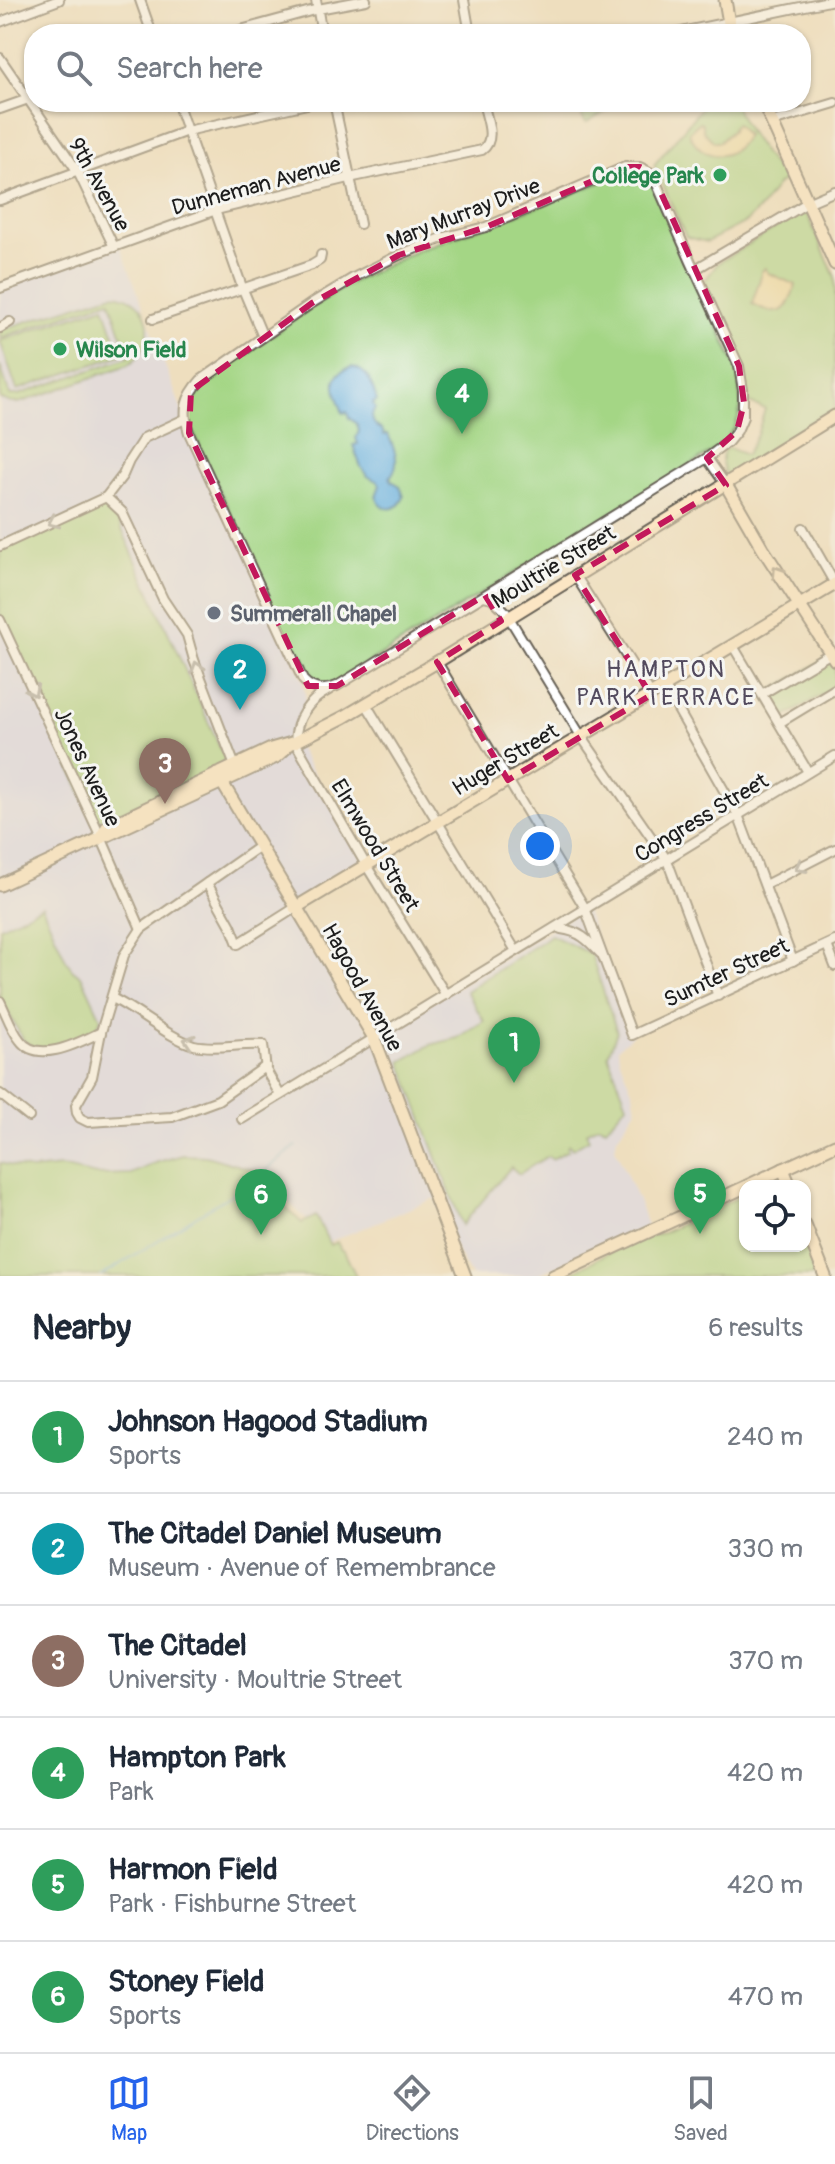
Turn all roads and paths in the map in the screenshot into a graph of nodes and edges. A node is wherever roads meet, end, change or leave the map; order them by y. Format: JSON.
{"nodes":[{"id":1,"x":59,"y":0,"type":"edge"},
{"id":2,"x":140,"y":0,"type":"edge"},
{"id":3,"x":366,"y":0,"type":"edge"},
{"id":4,"x":464,"y":0,"type":"edge"},
{"id":5,"x":725,"y":0,"type":"edge"},
{"id":6,"x":834,"y":0,"type":"edge"},
{"id":7,"x":317,"y":5,"type":"edge"},
{"id":8,"x":0,"y":22,"type":"edge"},
{"id":9,"x":148,"y":24,"type":"edge"},
{"id":10,"x":257,"y":24,"type":"edge"},
{"id":11,"x":468,"y":24,"type":"edge"},
{"id":12,"x":731,"y":24,"type":"edge"},
{"id":13,"x":747,"y":24,"type":"edge"},
{"id":14,"x":0,"y":58,"type":"edge"},
{"id":15,"x":24,"y":89,"type":"edge"},
{"id":16,"x":24,"y":100,"type":"edge"},
{"id":17,"x":835,"y":103,"type":"edge"},
{"id":18,"x":0,"y":109,"type":"edge"},
{"id":19,"x":811,"y":110,"type":"edge"},
{"id":20,"x":40,"y":112,"type":"edge"},
{"id":21,"x":180,"y":112,"type":"edge"},
{"id":22,"x":272,"y":112,"type":"edge"},
{"id":23,"x":336,"y":112,"type":"edge"},
{"id":24,"x":485,"y":112,"type":"edge"},
{"id":25,"x":768,"y":112,"type":"edge"},
{"id":26,"x":805,"y":112,"type":"edge"},
{"id":27,"x":772,"y":122,"type":"junction"},
{"id":28,"x":187,"y":131,"type":"junction"},
{"id":29,"x":78,"y":172,"type":"junction"},
{"id":30,"x":349,"y":178,"type":"junction"},
{"id":31,"x":835,"y":191,"type":"edge"},
{"id":32,"x":0,"y":200,"type":"edge"},
{"id":33,"x":807,"y":203,"type":"junction"},
{"id":34,"x":216,"y":210,"type":"junction"},
{"id":35,"x":360,"y":224,"type":"dead end"},
{"id":36,"x":114,"y":247,"type":"junction"},
{"id":37,"x":321,"y":255,"type":"dead end"},
{"id":38,"x":835,"y":264,"type":"edge"},
{"id":39,"x":694,"y":270,"type":"junction"},
{"id":40,"x":242,"y":287,"type":"junction"},
{"id":41,"x":0,"y":288,"type":"edge"},
{"id":42,"x":153,"y":319,"type":"dead end"},
{"id":43,"x":10,"y":322,"type":"dead end"},
{"id":44,"x":0,"y":328,"type":"edge"},
{"id":45,"x":263,"y":337,"type":"junction"},
{"id":46,"x":835,"y":416,"type":"edge"},
{"id":47,"x":185,"y":419,"type":"junction"},
{"id":48,"x":707,"y":458,"type":"junction"},
{"id":49,"x":726,"y":485,"type":"junction"},
{"id":50,"x":106,"y":497,"type":"junction"},
{"id":51,"x":803,"y":528,"type":"dead end"},
{"id":52,"x":0,"y":546,"type":"edge"},
{"id":53,"x":575,"y":575,"type":"junction"},
{"id":54,"x":505,"y":584,"type":"junction"},
{"id":55,"x":835,"y":584,"type":"edge"},
{"id":56,"x":484,"y":596,"type":"junction"},
{"id":57,"x":799,"y":605,"type":"junction"},
{"id":58,"x":506,"y":614,"type":"junction"},
{"id":59,"x":0,"y":620,"type":"edge"},
{"id":60,"x":11,"y":643,"type":"junction"},
{"id":61,"x":733,"y":646,"type":"junction"},
{"id":62,"x":0,"y":648,"type":"edge"},
{"id":63,"x":833,"y":656,"type":"edge"},
{"id":64,"x":437,"y":662,"type":"junction"},
{"id":65,"x":303,"y":680,"type":"junction"},
{"id":66,"x":665,"y":687,"type":"junction"},
{"id":67,"x":329,"y":689,"type":"junction"},
{"id":68,"x":835,"y":689,"type":"edge"},
{"id":69,"x":762,"y":694,"type":"junction"},
{"id":70,"x":651,"y":695,"type":"junction"},
{"id":71,"x":366,"y":704,"type":"junction"},
{"id":72,"x":304,"y":711,"type":"junction"},
{"id":73,"x":779,"y":723,"type":"junction"},
{"id":74,"x":581,"y":736,"type":"junction"},
{"id":75,"x":292,"y":744,"type":"junction"},
{"id":76,"x":835,"y":756,"type":"edge"},
{"id":77,"x":235,"y":766,"type":"junction"},
{"id":78,"x":808,"y":772,"type":"junction"},
{"id":79,"x":220,"y":778,"type":"junction"},
{"id":80,"x":508,"y":780,"type":"junction"},
{"id":81,"x":738,"y":815,"type":"junction"},
{"id":82,"x":438,"y":822,"type":"junction"},
{"id":83,"x":101,"y":837,"type":"junction"},
{"id":84,"x":260,"y":846,"type":"junction"},
{"id":85,"x":835,"y":849,"type":"edge"},
{"id":86,"x":667,"y":860,"type":"junction"},
{"id":87,"x":366,"y":865,"type":"junction"},
{"id":88,"x":207,"y":883,"type":"junction"},
{"id":89,"x":0,"y":885,"type":"edge"},
{"id":90,"x":765,"y":885,"type":"junction"},
{"id":91,"x":295,"y":908,"type":"junction"},
{"id":92,"x":585,"y":908,"type":"junction"},
{"id":93,"x":141,"y":929,"type":"junction"},
{"id":94,"x":561,"y":929,"type":"junction"},
{"id":95,"x":547,"y":932,"type":"junction"},
{"id":96,"x":831,"y":943,"type":"edge"},
{"id":97,"x":516,"y":951,"type":"junction"},
{"id":98,"x":603,"y":957,"type":"junction"},
{"id":99,"x":793,"y":961,"type":"junction"},
{"id":100,"x":835,"y":966,"type":"edge"},
{"id":101,"x":446,"y":995,"type":"junction"},
{"id":102,"x":718,"y":996,"type":"junction"},
{"id":103,"x":112,"y":998,"type":"junction"},
{"id":104,"x":0,"y":1001,"type":"edge"},
{"id":105,"x":101,"y":1032,"type":"junction"},
{"id":106,"x":374,"y":1038,"type":"junction"},
{"id":107,"x":266,"y":1066,"type":"junction"},
{"id":108,"x":0,"y":1094,"type":"edge"},
{"id":109,"x":280,"y":1095,"type":"junction"},
{"id":110,"x":29,"y":1117,"type":"dead end"},
{"id":111,"x":242,"y":1119,"type":"dead end"},
{"id":112,"x":835,"y":1145,"type":"edge"},
{"id":113,"x":783,"y":1169,"type":"junction"},
{"id":114,"x":760,"y":1180,"type":"edge"},
{"id":115,"x":788,"y":1180,"type":"edge"},
{"id":116,"x":739,"y":1190,"type":"edge"},
{"id":117,"x":811,"y":1240,"type":"edge"},
{"id":118,"x":465,"y":1276,"type":"edge"},
{"id":119,"x":553,"y":1276,"type":"edge"},
{"id":120,"x":825,"y":1276,"type":"edge"}],
"edges":[{"from":1,"to":8,"type":"street"},
{"from":2,"to":9,"type":"street"},
{"from":3,"to":7,"type":"street"},
{"from":4,"to":11,"type":"street"},
{"from":5,"to":12,"type":"street"},
{"from":6,"to":13,"type":"street"},
{"from":7,"to":10,"type":"street"},
{"from":14,"to":15,"type":"street","name":"9th Avenue"},
{"from":16,"to":18,"type":"street"},
{"from":17,"to":19,"type":"street"},
{"from":20,"to":29,"type":"street","name":"9th Avenue"},
{"from":21,"to":28,"type":"street"},
{"from":22,"to":28,"type":"street"},
{"from":23,"to":30,"type":"street"},
{"from":24,"to":30,"type":"street","name":"Dunneman Avenue"},
{"from":25,"to":27,"type":"street"},
{"from":26,"to":27,"type":"street"},
{"from":27,"to":33,"type":"street"},
{"from":28,"to":29,"type":"street"},
{"from":28,"to":34,"type":"street"},
{"from":29,"to":32,"type":"street"},
{"from":29,"to":36,"type":"street","name":"9th Avenue"},
{"from":30,"to":34,"type":"street","name":"Dunneman Avenue"},
{"from":30,"to":35,"type":"street"},
{"from":31,"to":33,"type":"street"},
{"from":33,"to":38,"type":"street"},
{"from":33,"to":39,"type":"street"},
{"from":34,"to":36,"type":"street","name":"Dunneman Avenue"},
{"from":34,"to":40,"type":"street"},
{"from":36,"to":41,"type":"street","name":"Dunneman Avenue"},
{"from":37,"to":40,"type":"street"},
{"from":39,"to":45,"type":"street","name":"Mary Murray Drive"},
{"from":39,"to":48,"type":"street","name":"Mary Murray Drive"},
{"from":40,"to":42,"type":"street"},
{"from":40,"to":45,"type":"street"},
{"from":43,"to":44,"type":"street"},
{"from":45,"to":47,"type":"street","name":"Mary Murray Drive"},
{"from":46,"to":49,"type":"street","name":"Moultrie Street"},
{"from":47,"to":50,"type":"street"},
{"from":47,"to":65,"type":"street"},
{"from":48,"to":49,"type":"street"},
{"from":48,"to":54,"type":"street","name":"Mary Murray Drive"},
{"from":49,"to":53,"type":"street","name":"Moultrie Street"},
{"from":57,"to":49,"type":"street","one_way":true},
{"from":50,"to":52,"type":"street","one_way":true},
{"from":77,"to":50,"type":"street","one_way":true},
{"from":51,"to":55,"type":"street"},
{"from":53,"to":58,"type":"street","name":"Moultrie Street"},
{"from":53,"to":70,"type":"street"},
{"from":54,"to":56,"type":"street","name":"Mary Murray Drive"},
{"from":54,"to":58,"type":"street"},
{"from":55,"to":57,"type":"street","name":"Huger Street"},
{"from":56,"to":58,"type":"street"},
{"from":56,"to":67,"type":"street","name":"Mary Murray Drive"},
{"from":57,"to":61,"type":"street","name":"Huger Street"},
{"from":57,"to":63,"type":"street"},
{"from":58,"to":64,"type":"street","name":"Moultrie Street"},
{"from":58,"to":74,"type":"street"},
{"from":59,"to":60,"type":"street","name":"Jones Avenue"},
{"from":60,"to":62,"type":"street"},
{"from":60,"to":83,"type":"street","name":"Jones Avenue","one_way":true},
{"from":61,"to":66,"type":"street","name":"Huger Street"},
{"from":61,"to":69,"type":"street"},
{"from":63,"to":69,"type":"street"},
{"from":64,"to":71,"type":"street","name":"Moultrie Street"},
{"from":64,"to":80,"type":"street"},
{"from":65,"to":67,"type":"street"},
{"from":65,"to":72,"type":"street"},
{"from":66,"to":70,"type":"street","name":"Huger Street"},
{"from":66,"to":81,"type":"street"},
{"from":67,"to":72,"type":"street","name":"Mary Murray Drive"},
{"from":68,"to":73,"type":"street"},
{"from":69,"to":73,"type":"street"},
{"from":70,"to":74,"type":"street","name":"Huger Street"},
{"from":71,"to":75,"type":"street","name":"Moultrie Street"},
{"from":71,"to":82,"type":"street"},
{"from":72,"to":75,"type":"street"},
{"from":73,"to":78,"type":"street"},
{"from":74,"to":80,"type":"street","name":"Huger Street"},
{"from":74,"to":86,"type":"street"},
{"from":75,"to":77,"type":"street","name":"Moultrie Street"},
{"from":75,"to":79,"type":"street","name":"Moultrie Street"},
{"from":75,"to":87,"type":"street","name":"Elmwood Street"},
{"from":76,"to":78,"type":"street","name":"Congress Street"},
{"from":77,"to":79,"type":"street","name":"Moultrie Street"},
{"from":78,"to":81,"type":"street","name":"Congress Street"},
{"from":79,"to":83,"type":"street","name":"Moultrie Street"},
{"from":79,"to":84,"type":"street","name":"Hagood Avenue"},
{"from":80,"to":82,"type":"street","name":"Huger Street"},
{"from":80,"to":92,"type":"street"},
{"from":81,"to":86,"type":"street","name":"Congress Street"},
{"from":81,"to":90,"type":"street"},
{"from":82,"to":87,"type":"street","name":"Huger Street"},
{"from":82,"to":97,"type":"street"},
{"from":83,"to":89,"type":"street","name":"Moultrie Street"},
{"from":83,"to":93,"type":"street","name":"Jones Avenue"},
{"from":84,"to":88,"type":"street"},
{"from":84,"to":91,"type":"street","name":"Hagood Avenue"},
{"from":85,"to":90,"type":"street","one_way":true},
{"from":86,"to":92,"type":"street","name":"Congress Street"},
{"from":86,"to":102,"type":"street"},
{"from":87,"to":91,"type":"street","name":"Huger Street"},
{"from":87,"to":101,"type":"street","name":"Elmwood Street"},
{"from":88,"to":91,"type":"street","name":"Huger Street"},
{"from":88,"to":93,"type":"street"},
{"from":90,"to":99,"type":"street"},
{"from":91,"to":106,"type":"street","name":"Hagood Avenue"},
{"from":92,"to":94,"type":"street","name":"Congress Street"},
{"from":92,"to":95,"type":"street","name":"Congress Street"},
{"from":92,"to":98,"type":"street"},
{"from":93,"to":103,"type":"street"},
{"from":94,"to":95,"type":"street","name":"Congress Street"},
{"from":94,"to":98,"type":"street"},
{"from":95,"to":97,"type":"street","name":"Congress Street"},
{"from":96,"to":99,"type":"street","name":"Sumter Street"},
{"from":96,"to":100,"type":"street"},
{"from":97,"to":101,"type":"street","name":"Congress Street"},
{"from":98,"to":102,"type":"street","name":"Sumter Street"},
{"from":99,"to":102,"type":"street","name":"Sumter Street"},
{"from":101,"to":106,"type":"street","name":"Congress Street"},
{"from":103,"to":105,"type":"street"},
{"from":107,"to":103,"type":"street","one_way":true},
{"from":104,"to":105,"type":"street"},
{"from":105,"to":107,"type":"street"},
{"from":106,"to":109,"type":"street","name":"Congress Street"},
{"from":106,"to":118,"type":"street","name":"Hagood Avenue"},
{"from":107,"to":109,"type":"street"},
{"from":108,"to":110,"type":"street"},
{"from":109,"to":111,"type":"street","name":"Congress Street"},
{"from":112,"to":113,"type":"street"},
{"from":113,"to":114,"type":"street"},
{"from":113,"to":115,"type":"street"},
{"from":116,"to":119,"type":"street"},
{"from":117,"to":120,"type":"street"}]}
